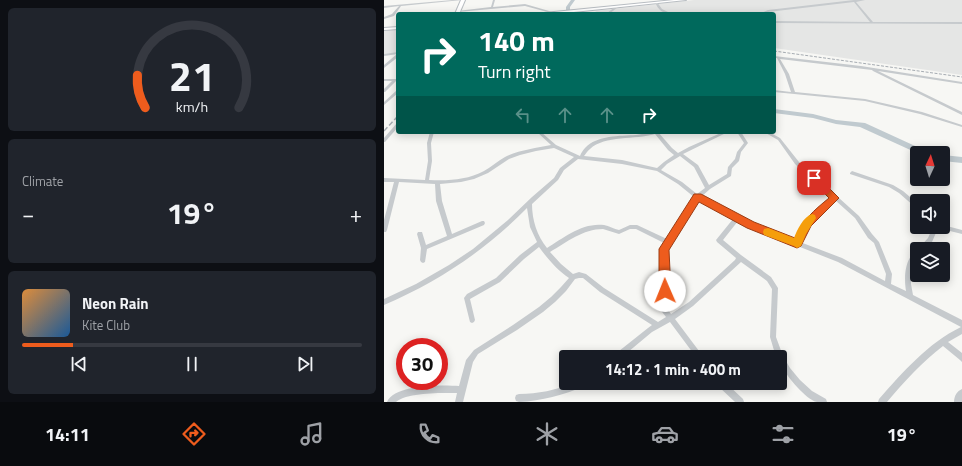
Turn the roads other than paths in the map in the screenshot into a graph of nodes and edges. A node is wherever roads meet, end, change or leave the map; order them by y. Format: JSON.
{"nodes":[{"id":1,"x":462,"y":0,"type":"edge"},
{"id":2,"x":494,"y":0,"type":"edge"},
{"id":3,"x":525,"y":0,"type":"edge"},
{"id":4,"x":684,"y":0,"type":"edge"},
{"id":5,"x":864,"y":0,"type":"edge"},
{"id":6,"x":854,"y":1,"type":"edge"},
{"id":7,"x":653,"y":2,"type":"edge"},
{"id":8,"x":401,"y":5,"type":"junction"},
{"id":9,"x":525,"y":5,"type":"junction"},
{"id":10,"x":616,"y":6,"type":"junction"},
{"id":11,"x":384,"y":7,"type":"edge"},
{"id":12,"x":492,"y":8,"type":"junction"},
{"id":13,"x":396,"y":12,"type":"edge"},
{"id":14,"x":396,"y":12,"type":"edge"},
{"id":15,"x":457,"y":12,"type":"edge"},
{"id":16,"x":464,"y":12,"type":"edge"},
{"id":17,"x":551,"y":12,"type":"edge"},
{"id":18,"x":564,"y":12,"type":"edge"},
{"id":19,"x":609,"y":12,"type":"edge"},
{"id":20,"x":661,"y":12,"type":"edge"},
{"id":21,"x":765,"y":12,"type":"edge"},
{"id":22,"x":384,"y":18,"type":"edge"},
{"id":23,"x":776,"y":22,"type":"edge"},
{"id":24,"x":873,"y":23,"type":"junction"},
{"id":25,"x":962,"y":23,"type":"edge"},
{"id":26,"x":396,"y":28,"type":"edge"},
{"id":27,"x":384,"y":29,"type":"edge"},
{"id":28,"x":396,"y":54,"type":"edge"},
{"id":29,"x":384,"y":55,"type":"edge"},
{"id":30,"x":396,"y":56,"type":"edge"},
{"id":31,"x":776,"y":57,"type":"edge"},
{"id":32,"x":812,"y":57,"type":"dead end"},
{"id":33,"x":811,"y":62,"type":"junction"},
{"id":34,"x":384,"y":66,"type":"edge"},
{"id":35,"x":870,"y":68,"type":"junction"},
{"id":36,"x":384,"y":80,"type":"edge"},
{"id":37,"x":396,"y":80,"type":"edge"},
{"id":38,"x":396,"y":81,"type":"edge"},
{"id":39,"x":962,"y":83,"type":"edge"},
{"id":40,"x":384,"y":91,"type":"edge"},
{"id":41,"x":776,"y":91,"type":"edge"},
{"id":42,"x":793,"y":92,"type":"junction"},
{"id":43,"x":396,"y":93,"type":"edge"},
{"id":44,"x":384,"y":104,"type":"edge"},
{"id":45,"x":962,"y":114,"type":"edge"},
{"id":46,"x":396,"y":126,"type":"edge"},
{"id":47,"x":962,"y":126,"type":"edge"},
{"id":48,"x":431,"y":134,"type":"edge"},
{"id":49,"x":541,"y":134,"type":"edge"},
{"id":50,"x":606,"y":134,"type":"dead end"},
{"id":51,"x":651,"y":134,"type":"edge"},
{"id":52,"x":658,"y":134,"type":"edge"},
{"id":53,"x":721,"y":134,"type":"edge"},
{"id":54,"x":740,"y":134,"type":"edge"},
{"id":55,"x":770,"y":134,"type":"edge"},
{"id":56,"x":604,"y":139,"type":"junction"},
{"id":57,"x":384,"y":141,"type":"edge"},
{"id":58,"x":554,"y":146,"type":"junction"},
{"id":59,"x":678,"y":154,"type":"junction"},
{"id":60,"x":579,"y":157,"type":"junction"},
{"id":61,"x":658,"y":170,"type":"junction"},
{"id":62,"x":852,"y":172,"type":"dead end"},
{"id":63,"x":384,"y":180,"type":"edge"},
{"id":64,"x":397,"y":180,"type":"junction"},
{"id":65,"x":427,"y":181,"type":"junction"},
{"id":66,"x":437,"y":183,"type":"junction"},
{"id":67,"x":708,"y":188,"type":"junction"},
{"id":68,"x":697,"y":197,"type":"junction"},
{"id":69,"x":834,"y":198,"type":"junction"},
{"id":70,"x":910,"y":200,"type":"edge"},
{"id":71,"x":529,"y":203,"type":"junction"},
{"id":72,"x":737,"y":218,"type":"junction"},
{"id":73,"x":482,"y":223,"type":"dead end"},
{"id":74,"x":950,"y":229,"type":"edge"},
{"id":75,"x":384,"y":230,"type":"edge"},
{"id":76,"x":962,"y":232,"type":"edge"},
{"id":77,"x":420,"y":234,"type":"dead end"},
{"id":78,"x":450,"y":236,"type":"junction"},
{"id":79,"x":668,"y":242,"type":"junction"},
{"id":80,"x":540,"y":243,"type":"junction"},
{"id":81,"x":797,"y":243,"type":"junction"},
{"id":82,"x":424,"y":248,"type":"junction"},
{"id":83,"x":547,"y":251,"type":"junction"},
{"id":84,"x":739,"y":256,"type":"junction"},
{"id":85,"x":423,"y":260,"type":"dead end"},
{"id":86,"x":910,"y":265,"type":"edge"},
{"id":87,"x":573,"y":277,"type":"junction"},
{"id":88,"x":888,"y":284,"type":"junction"},
{"id":89,"x":910,"y":296,"type":"junction"},
{"id":90,"x":384,"y":302,"type":"edge"},
{"id":91,"x":671,"y":318,"type":"junction"},
{"id":92,"x":472,"y":320,"type":"dead end"},
{"id":93,"x":962,"y":324,"type":"edge"},
{"id":94,"x":658,"y":325,"type":"junction"},
{"id":95,"x":962,"y":330,"type":"edge"},
{"id":96,"x":943,"y":342,"type":"junction"},
{"id":97,"x":624,"y":350,"type":"edge"},
{"id":98,"x":695,"y":350,"type":"edge"},
{"id":99,"x":778,"y":350,"type":"edge"},
{"id":100,"x":962,"y":358,"type":"edge"},
{"id":101,"x":787,"y":370,"type":"edge"},
{"id":102,"x":462,"y":390,"type":"junction"},
{"id":103,"x":564,"y":390,"type":"edge"},
{"id":104,"x":728,"y":390,"type":"edge"},
{"id":105,"x":962,"y":393,"type":"edge"},
{"id":106,"x":519,"y":398,"type":"dead end"},
{"id":107,"x":391,"y":402,"type":"edge"},
{"id":108,"x":459,"y":402,"type":"edge"},
{"id":109,"x":740,"y":402,"type":"edge"},
{"id":110,"x":824,"y":402,"type":"edge"},
{"id":111,"x":882,"y":402,"type":"edge"},
{"id":112,"x":958,"y":402,"type":"edge"}],
"edges":[{"from":1,"to":8,"type":"street"},
{"from":1,"to":15,"type":"main road"},
{"from":2,"to":12,"type":"street"},
{"from":3,"to":9,"type":"street"},
{"from":4,"to":7,"type":"main road"},
{"from":5,"to":6,"type":"street"},
{"from":6,"to":21,"type":"street"},
{"from":6,"to":24,"type":"street"},
{"from":7,"to":10,"type":"main road"},
{"from":7,"to":20,"type":"street"},
{"from":8,"to":11,"type":"street"},
{"from":8,"to":13,"type":"street"},
{"from":9,"to":12,"type":"street"},
{"from":9,"to":17,"type":"street"},
{"from":10,"to":18,"type":"main road"},
{"from":10,"to":19,"type":"street"},
{"from":12,"to":16,"type":"street"},
{"from":14,"to":22,"type":"street"},
{"from":23,"to":24,"type":"street"},
{"from":24,"to":25,"type":"street"},
{"from":26,"to":27,"type":"main road"},
{"from":28,"to":29,"type":"street"},
{"from":30,"to":34,"type":"street"},
{"from":31,"to":33,"type":"street"},
{"from":31,"to":42,"type":"street"},
{"from":32,"to":33,"type":"street"},
{"from":33,"to":35,"type":"street"},
{"from":35,"to":39,"type":"street"},
{"from":35,"to":45,"type":"street"},
{"from":36,"to":37,"type":"street"},
{"from":38,"to":40,"type":"street"},
{"from":41,"to":42,"type":"street"},
{"from":42,"to":47,"type":"street"},
{"from":43,"to":44,"type":"street"},
{"from":46,"to":57,"type":"street"},
{"from":48,"to":65,"type":"street"},
{"from":49,"to":58,"type":"street"},
{"from":50,"to":56,"type":"street"},
{"from":51,"to":56,"type":"street"},
{"from":52,"to":59,"type":"street"},
{"from":53,"to":59,"type":"street"},
{"from":54,"to":67,"type":"street"},
{"from":55,"to":69,"type":"street"},
{"from":56,"to":60,"type":"street"},
{"from":58,"to":60,"type":"street"},
{"from":58,"to":66,"type":"street"},
{"from":59,"to":61,"type":"street"},
{"from":59,"to":67,"type":"street"},
{"from":60,"to":61,"type":"street"},
{"from":60,"to":71,"type":"street"},
{"from":61,"to":68,"type":"street"},
{"from":62,"to":70,"type":"street"},
{"from":63,"to":64,"type":"street"},
{"from":64,"to":65,"type":"street"},
{"from":64,"to":75,"type":"street"},
{"from":65,"to":66,"type":"street"},
{"from":66,"to":78,"type":"street"},
{"from":67,"to":68,"type":"street"},
{"from":68,"to":72,"type":"street"},
{"from":68,"to":79,"type":"street"},
{"from":69,"to":81,"type":"street"},
{"from":69,"to":88,"type":"street"},
{"from":71,"to":80,"type":"street"},
{"from":71,"to":90,"type":"street"},
{"from":72,"to":81,"type":"street"},
{"from":72,"to":84,"type":"street"},
{"from":73,"to":78,"type":"street"},
{"from":74,"to":76,"type":"street"},
{"from":77,"to":82,"type":"street"},
{"from":78,"to":82,"type":"street"},
{"from":79,"to":83,"type":"street"},
{"from":79,"to":91,"type":"street"},
{"from":80,"to":83,"type":"street"},
{"from":80,"to":92,"type":"street"},
{"from":81,"to":88,"type":"street"},
{"from":82,"to":85,"type":"street"},
{"from":83,"to":87,"type":"street"},
{"from":84,"to":91,"type":"street"},
{"from":84,"to":99,"type":"street"},
{"from":86,"to":89,"type":"street"},
{"from":87,"to":94,"type":"street"},
{"from":87,"to":102,"type":"street"},
{"from":88,"to":89,"type":"street"},
{"from":89,"to":93,"type":"street"},
{"from":91,"to":94,"type":"street"},
{"from":91,"to":98,"type":"street"},
{"from":94,"to":97,"type":"street"},
{"from":95,"to":96,"type":"street"},
{"from":96,"to":100,"type":"street"},
{"from":96,"to":111,"type":"street"},
{"from":101,"to":110,"type":"street"},
{"from":102,"to":107,"type":"street"},
{"from":102,"to":108,"type":"street"},
{"from":103,"to":106,"type":"street"},
{"from":104,"to":109,"type":"street"},
{"from":105,"to":112,"type":"street"}]}
